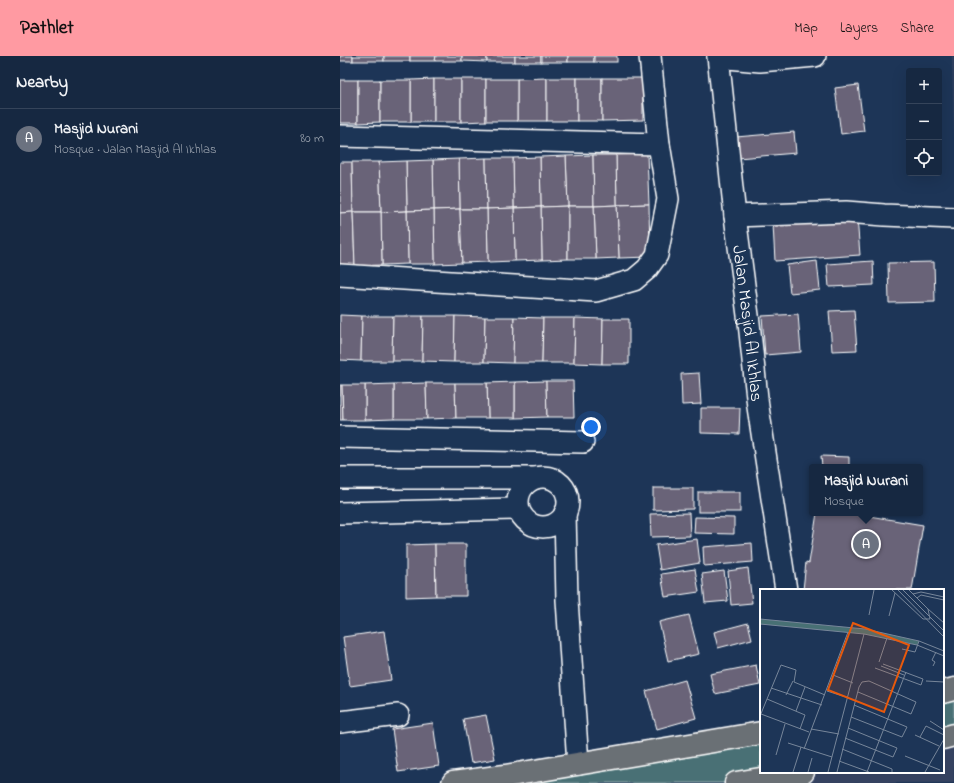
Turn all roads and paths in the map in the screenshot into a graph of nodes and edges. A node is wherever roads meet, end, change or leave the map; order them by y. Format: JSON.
{"nodes":[{"id":1,"x":650,"y":56,"type":"edge"},
{"id":2,"x":815,"y":56,"type":"edge"},
{"id":3,"x":718,"y":57,"type":"edge"},
{"id":4,"x":340,"y":136,"type":"edge"},
{"id":5,"x":659,"y":144,"type":"junction"},
{"id":6,"x":735,"y":216,"type":"junction"},
{"id":7,"x":954,"y":218,"type":"edge"},
{"id":8,"x":340,"y":275,"type":"edge"},
{"id":9,"x":340,"y":437,"type":"edge"},
{"id":10,"x":583,"y":442,"type":"dead end"},
{"id":11,"x":340,"y":478,"type":"edge"},
{"id":12,"x":535,"y":478,"type":"junction"},
{"id":13,"x":518,"y":509,"type":"junction"},
{"id":14,"x":340,"y":513,"type":"edge"},
{"id":15,"x":565,"y":513,"type":"junction"},
{"id":16,"x":786,"y":589,"type":"edge"},
{"id":17,"x":954,"y":689,"type":"edge"},
{"id":18,"x":944,"y":692,"type":"edge"},
{"id":19,"x":398,"y":715,"type":"dead end"},
{"id":20,"x":340,"y":722,"type":"edge"},
{"id":21,"x":760,"y":733,"type":"edge"},
{"id":22,"x":954,"y":735,"type":"edge"},
{"id":23,"x":944,"y":738,"type":"edge"},
{"id":24,"x":578,"y":764,"type":"junction"},
{"id":25,"x":797,"y":773,"type":"edge"},
{"id":26,"x":453,"y":783,"type":"edge"},
{"id":27,"x":736,"y":783,"type":"edge"}],
"edges":[{"from":1,"to":5,"type":"street"},
{"from":2,"to":3,"type":"street"},
{"from":3,"to":6,"type":"street","name":"Jalan Masjid Al Ikhlas"},
{"from":4,"to":5,"type":"street"},
{"from":5,"to":8,"type":"street"},
{"from":6,"to":7,"type":"street"},
{"from":6,"to":16,"type":"street","name":"Jalan Masjid Al Ikhlas"},
{"from":9,"to":10,"type":"street"},
{"from":11,"to":12,"type":"street"},
{"from":12,"to":13,"type":"street"},
{"from":12,"to":15,"type":"street"},
{"from":13,"to":14,"type":"street"},
{"from":13,"to":15,"type":"street"},
{"from":15,"to":24,"type":"street"},
{"from":17,"to":18,"type":"main road"},
{"from":19,"to":20,"type":"street"},
{"from":21,"to":24,"type":"main road"},
{"from":22,"to":23,"type":"main road"},
{"from":24,"to":26,"type":"main road"},
{"from":25,"to":27,"type":"main road"}]}
